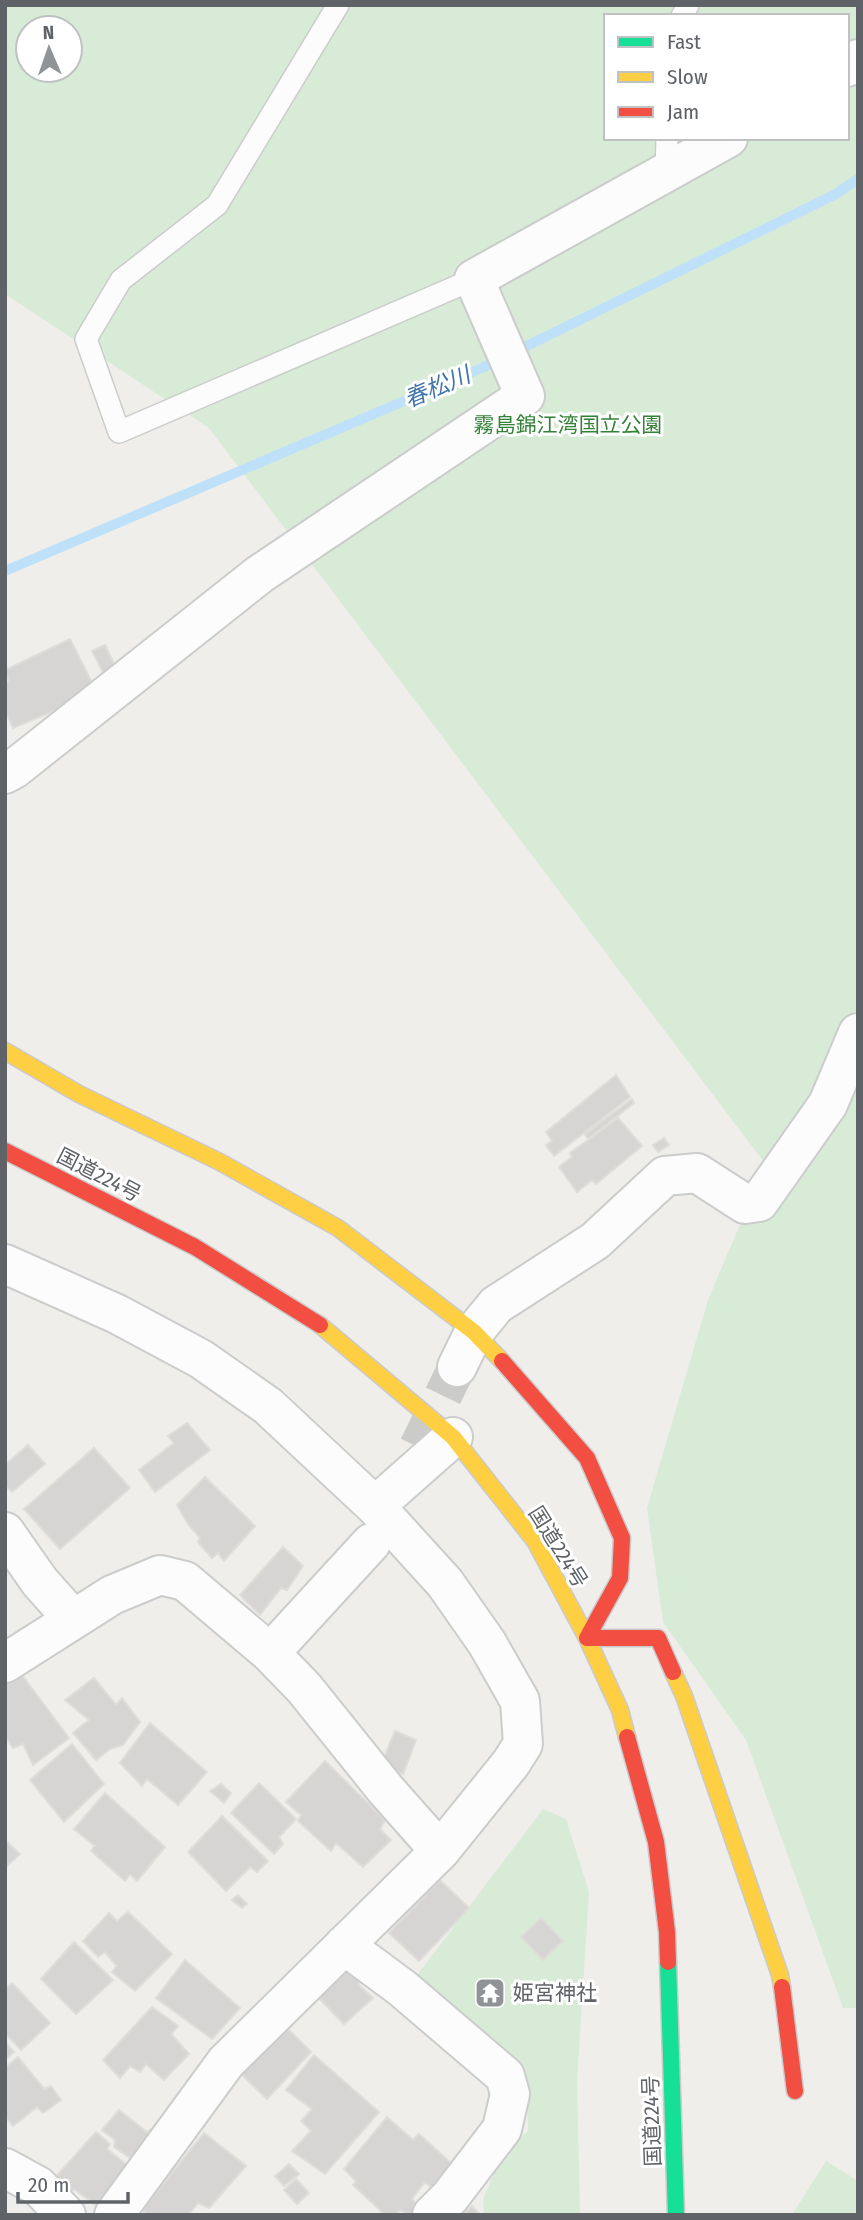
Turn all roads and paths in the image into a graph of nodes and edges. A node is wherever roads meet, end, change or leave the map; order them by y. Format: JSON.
{"nodes":[{"id":1,"x":338,"y":5,"type":"edge"},
{"id":2,"x":721,"y":140,"type":"edge"},
{"id":3,"x":666,"y":155,"type":"edge"},
{"id":4,"x":474,"y":279,"type":"junction"},
{"id":5,"x":5,"y":774,"type":"edge"},
{"id":6,"x":858,"y":1033,"type":"edge"},
{"id":7,"x":5,"y":1051,"type":"edge"},
{"id":8,"x":5,"y":1151,"type":"edge"},
{"id":9,"x":5,"y":1264,"type":"edge"},
{"id":10,"x":474,"y":1332,"type":"junction"},
{"id":11,"x":457,"y":1367,"type":"tunnel mouth"},
{"id":12,"x":453,"y":1437,"type":"junction"},
{"id":13,"x":374,"y":1506,"type":"junction"},
{"id":14,"x":5,"y":1532,"type":"edge"},
{"id":15,"x":371,"y":1544,"type":"dead end"},
{"id":16,"x":73,"y":1619,"type":"junction"},
{"id":17,"x":587,"y":1638,"type":"junction"},
{"id":18,"x":270,"y":1653,"type":"junction"},
{"id":19,"x":5,"y":1663,"type":"edge"},
{"id":20,"x":440,"y":1850,"type":"junction"},
{"id":21,"x":344,"y":1945,"type":"junction"},
{"id":22,"x":795,"y":2091,"type":"dead end"},
{"id":23,"x":5,"y":2168,"type":"edge"},
{"id":24,"x":66,"y":2215,"type":"edge"},
{"id":25,"x":114,"y":2215,"type":"edge"},
{"id":26,"x":432,"y":2215,"type":"edge"},
{"id":27,"x":676,"y":2215,"type":"edge"}],
"edges":[{"from":1,"to":4,"type":"lane"},
{"from":2,"to":3,"type":"street"},
{"from":3,"to":4,"type":"street"},
{"from":4,"to":5,"type":"street"},
{"from":6,"to":10,"type":"street"},
{"from":7,"to":10,"type":"main road"},
{"from":8,"to":12,"type":"main road","name":"国道224号"},
{"from":9,"to":13,"type":"street"},
{"from":10,"to":11,"type":"street"},
{"from":10,"to":17,"type":"main road"},
{"from":12,"to":13,"type":"street"},
{"from":12,"to":17,"type":"main road","name":"国道224号"},
{"from":13,"to":20,"type":"street"},
{"from":14,"to":16,"type":"street"},
{"from":15,"to":18,"type":"street"},
{"from":16,"to":18,"type":"street"},
{"from":16,"to":19,"type":"street"},
{"from":17,"to":22,"type":"main road"},
{"from":17,"to":27,"type":"main road","name":"国道224号"},
{"from":18,"to":20,"type":"street"},
{"from":20,"to":21,"type":"street"},
{"from":21,"to":25,"type":"street"},
{"from":21,"to":26,"type":"street"},
{"from":23,"to":24,"type":"street"}]}
